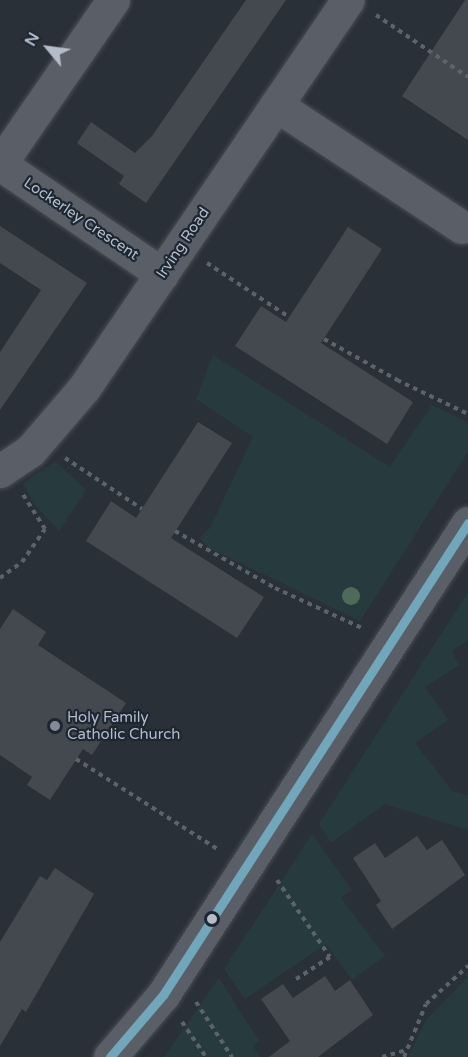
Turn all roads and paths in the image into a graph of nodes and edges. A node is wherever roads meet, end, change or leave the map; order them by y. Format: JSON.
{"nodes":[{"id":1,"x":113,"y":0,"type":"edge"},
{"id":2,"x":360,"y":6,"type":"edge"},
{"id":3,"x":468,"y":77,"type":"edge"},
{"id":4,"x":276,"y":105,"type":"junction"},
{"id":5,"x":0,"y":164,"type":"edge"},
{"id":6,"x":462,"y":227,"type":"dead end"},
{"id":7,"x":181,"y":246,"type":"junction"},
{"id":8,"x":162,"y":274,"type":"junction"},
{"id":9,"x":289,"y":317,"type":"dead end"},
{"id":10,"x":324,"y":339,"type":"dead end"},
{"id":11,"x":468,"y":414,"type":"edge"},
{"id":12,"x":40,"y":441,"type":"junction"},
{"id":13,"x":3,"y":469,"type":"edge"},
{"id":14,"x":142,"y":509,"type":"dead end"},
{"id":15,"x":468,"y":523,"type":"edge"},
{"id":16,"x":175,"y":531,"type":"dead end"},
{"id":17,"x":0,"y":578,"type":"edge"},
{"id":18,"x":393,"y":641,"type":"junction"},
{"id":19,"x":76,"y":759,"type":"dead end"},
{"id":20,"x":253,"y":860,"type":"junction"},
{"id":21,"x":468,"y":966,"type":"edge"},
{"id":22,"x":293,"y":981,"type":"dead end"},
{"id":23,"x":170,"y":984,"type":"junction"},
{"id":24,"x":406,"y":1050,"type":"junction"},
{"id":25,"x":110,"y":1057,"type":"edge"},
{"id":26,"x":207,"y":1057,"type":"edge"},
{"id":27,"x":232,"y":1057,"type":"edge"},
{"id":28,"x":382,"y":1057,"type":"edge"},
{"id":29,"x":404,"y":1057,"type":"edge"}],
"edges":[{"from":1,"to":5,"type":"street"},
{"from":2,"to":3,"type":"path"},
{"from":2,"to":4,"type":"street","name":"Irving Road"},
{"from":4,"to":6,"type":"street"},
{"from":4,"to":7,"type":"street","name":"Irving Road"},
{"from":5,"to":8,"type":"street","name":"Lockerley Crescent"},
{"from":7,"to":8,"type":"street","name":"Irving Road"},
{"from":7,"to":9,"type":"path"},
{"from":8,"to":12,"type":"street","name":"Irving Road"},
{"from":10,"to":11,"type":"path"},
{"from":12,"to":13,"type":"street","name":"Irving Road"},
{"from":12,"to":14,"type":"path"},
{"from":13,"to":17,"type":"path"},
{"from":15,"to":18,"type":"street"},
{"from":16,"to":18,"type":"path"},
{"from":18,"to":20,"type":"street"},
{"from":19,"to":20,"type":"path"},
{"from":20,"to":22,"type":"path"},
{"from":20,"to":23,"type":"street"},
{"from":21,"to":24,"type":"path"},
{"from":23,"to":25,"type":"street"},
{"from":23,"to":26,"type":"path"},
{"from":23,"to":27,"type":"path"},
{"from":24,"to":28,"type":"path"},
{"from":24,"to":29,"type":"path"}]}
